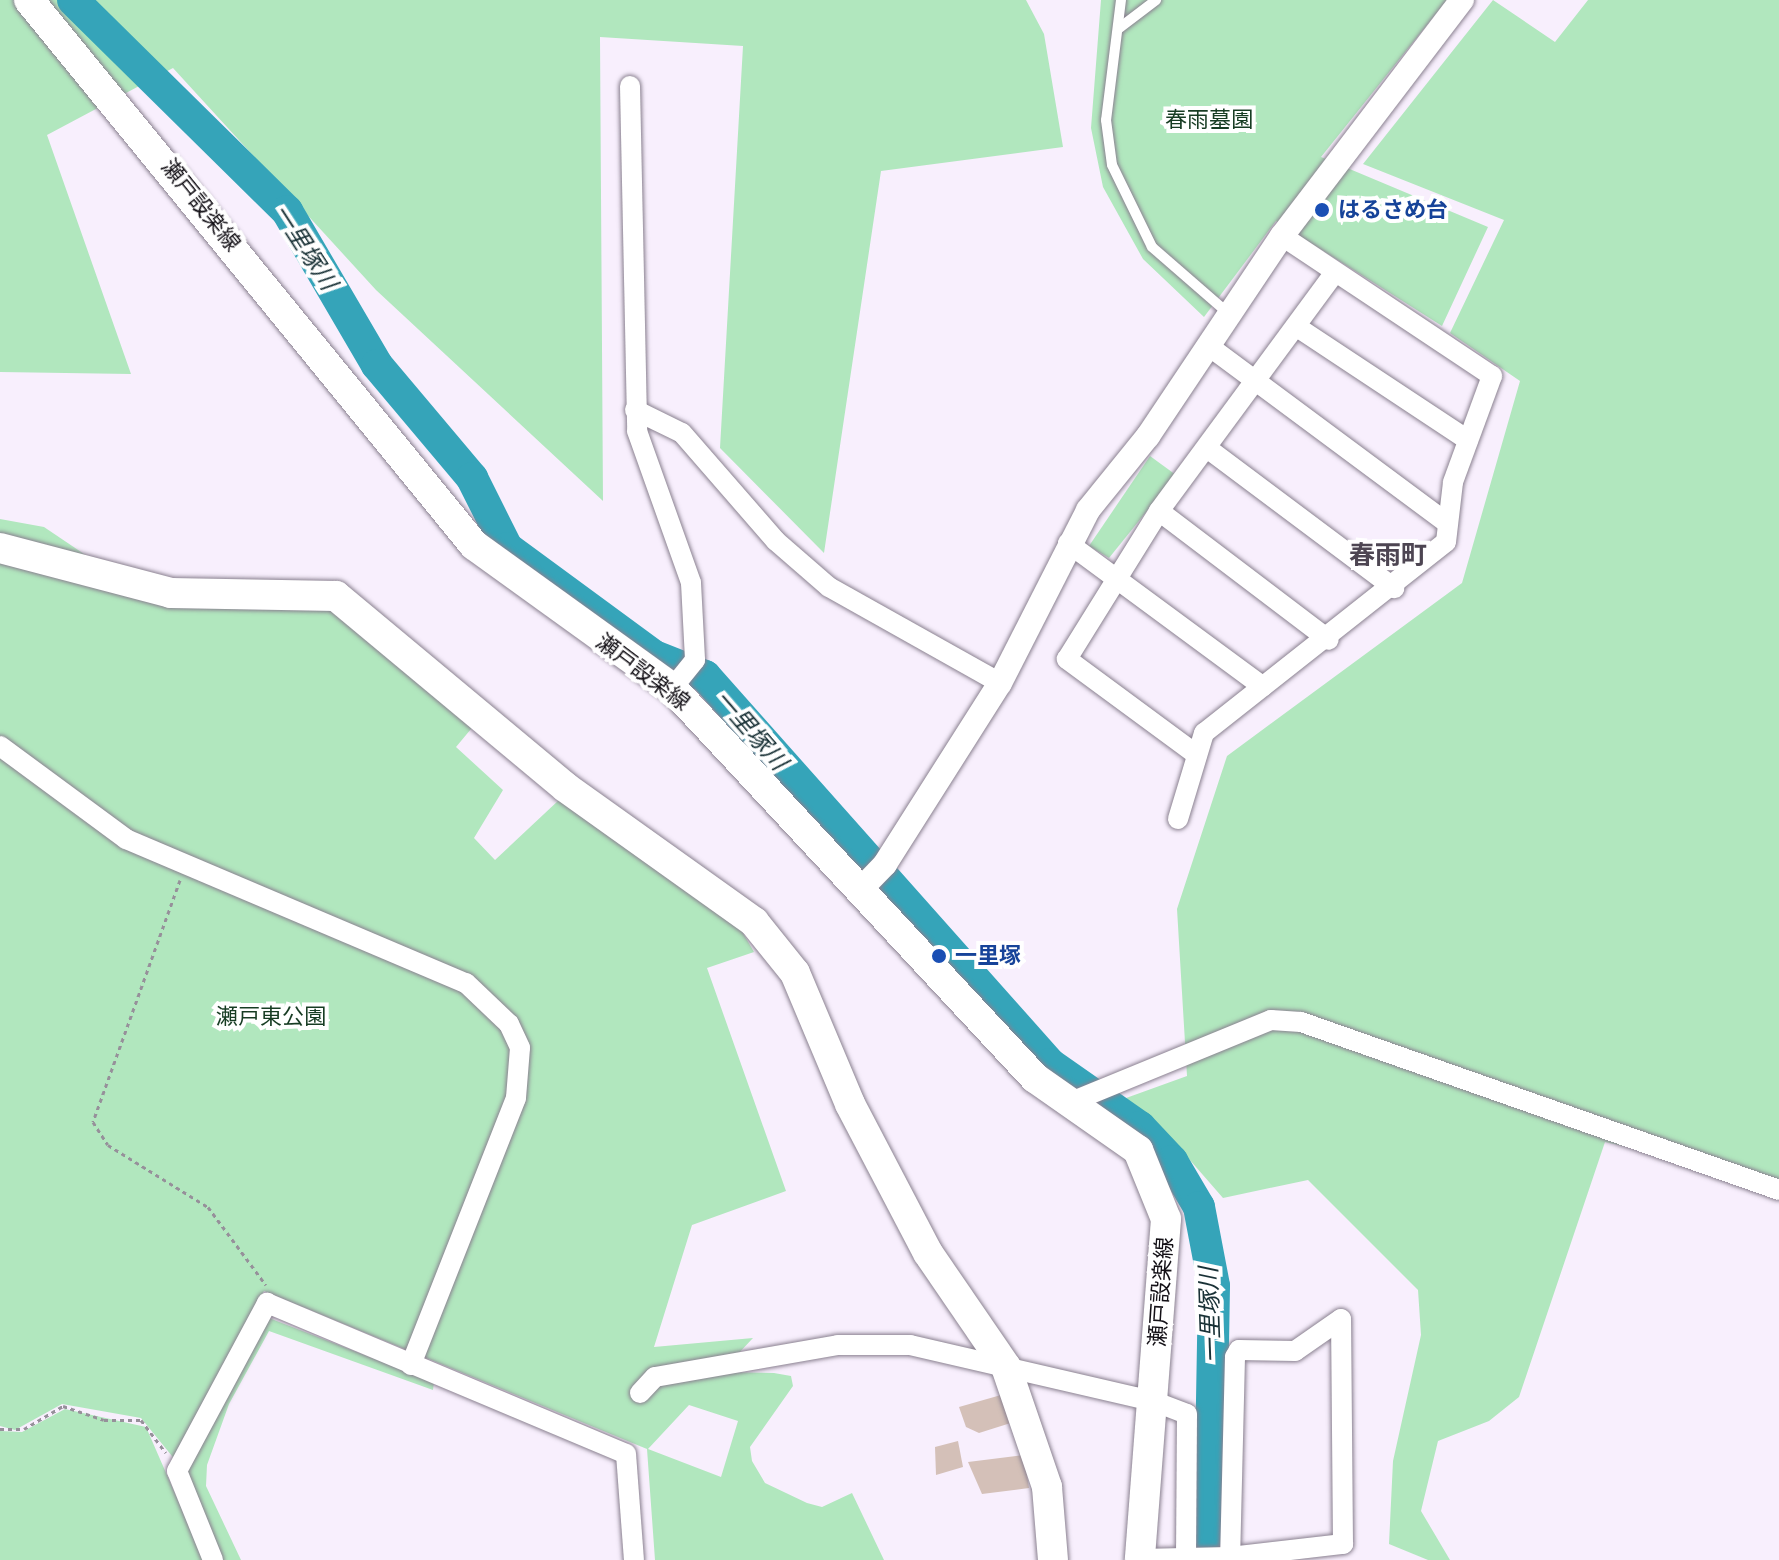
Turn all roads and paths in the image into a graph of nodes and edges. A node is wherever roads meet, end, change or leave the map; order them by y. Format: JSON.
{"nodes":[{"id":1,"x":29,"y":0,"type":"edge"},
{"id":2,"x":1121,"y":0,"type":"edge"},
{"id":3,"x":1156,"y":0,"type":"edge"},
{"id":4,"x":1462,"y":0,"type":"edge"},
{"id":5,"x":1118,"y":29,"type":"junction"},
{"id":6,"x":630,"y":86,"type":"dead end"},
{"id":7,"x":1282,"y":236,"type":"junction"},
{"id":8,"x":1334,"y":274,"type":"junction"},
{"id":9,"x":1229,"y":314,"type":"junction"},
{"id":10,"x":1297,"y":327,"type":"junction"},
{"id":11,"x":1210,"y":347,"type":"junction"},
{"id":12,"x":1257,"y":384,"type":"junction"},
{"id":13,"x":635,"y":410,"type":"junction"},
{"id":14,"x":1468,"y":440,"type":"junction"},
{"id":15,"x":1207,"y":448,"type":"junction"},
{"id":16,"x":1159,"y":511,"type":"junction"},
{"id":17,"x":1446,"y":522,"type":"junction"},
{"id":18,"x":1068,"y":543,"type":"junction"},
{"id":19,"x":0,"y":548,"type":"edge"},
{"id":20,"x":1115,"y":576,"type":"junction"},
{"id":21,"x":1394,"y":588,"type":"junction"},
{"id":22,"x":1329,"y":640,"type":"junction"},
{"id":23,"x":1000,"y":683,"type":"junction"},
{"id":24,"x":675,"y":686,"type":"junction"},
{"id":25,"x":1263,"y":687,"type":"junction"},
{"id":26,"x":0,"y":746,"type":"edge"},
{"id":27,"x":1197,"y":755,"type":"junction"},
{"id":28,"x":1178,"y":819,"type":"dead end"},
{"id":29,"x":185,"y":865,"type":"junction"},
{"id":30,"x":861,"y":889,"type":"junction"},
{"id":31,"x":1080,"y":1097,"type":"junction"},
{"id":32,"x":1779,"y":1190,"type":"edge"},
{"id":33,"x":267,"y":1303,"type":"junction"},
{"id":34,"x":411,"y":1365,"type":"junction"},
{"id":35,"x":1006,"y":1367,"type":"junction"},
{"id":36,"x":640,"y":1393,"type":"dead end"},
{"id":37,"x":1153,"y":1401,"type":"junction"},
{"id":38,"x":0,"y":1429,"type":"edge"},
{"id":39,"x":177,"y":1471,"type":"junction"},
{"id":40,"x":1189,"y":1556,"type":"edge"},
{"id":41,"x":1299,"y":1556,"type":"edge"},
{"id":42,"x":1228,"y":1557,"type":"edge"},
{"id":43,"x":213,"y":1560,"type":"edge"},
{"id":44,"x":634,"y":1560,"type":"edge"},
{"id":45,"x":1053,"y":1560,"type":"edge"},
{"id":46,"x":1140,"y":1560,"type":"edge"}],
"edges":[{"from":1,"to":24,"type":"main road","name":"瀬戸設楽線"},
{"from":2,"to":5,"type":"lane"},
{"from":3,"to":5,"type":"lane"},
{"from":4,"to":7,"type":"street"},
{"from":5,"to":9,"type":"lane"},
{"from":6,"to":13,"type":"street"},
{"from":7,"to":8,"type":"street"},
{"from":7,"to":9,"type":"street"},
{"from":8,"to":10,"type":"street"},
{"from":8,"to":14,"type":"street"},
{"from":9,"to":11,"type":"street"},
{"from":10,"to":12,"type":"street"},
{"from":10,"to":14,"type":"street"},
{"from":11,"to":12,"type":"street"},
{"from":11,"to":18,"type":"street"},
{"from":12,"to":15,"type":"street"},
{"from":12,"to":17,"type":"street"},
{"from":13,"to":23,"type":"street"},
{"from":13,"to":24,"type":"street"},
{"from":14,"to":17,"type":"street"},
{"from":15,"to":16,"type":"street"},
{"from":15,"to":21,"type":"street"},
{"from":16,"to":20,"type":"street"},
{"from":16,"to":22,"type":"street"},
{"from":17,"to":21,"type":"street"},
{"from":18,"to":20,"type":"street"},
{"from":18,"to":23,"type":"street"},
{"from":19,"to":35,"type":"main road"},
{"from":20,"to":25,"type":"street"},
{"from":20,"to":27,"type":"street"},
{"from":21,"to":22,"type":"street"},
{"from":22,"to":25,"type":"street"},
{"from":23,"to":30,"type":"street"},
{"from":24,"to":30,"type":"main road","name":"瀬戸設楽線"},
{"from":25,"to":27,"type":"street"},
{"from":26,"to":29,"type":"street"},
{"from":27,"to":28,"type":"street"},
{"from":29,"to":33,"type":"path"},
{"from":29,"to":34,"type":"street"},
{"from":30,"to":31,"type":"main road","name":"瀬戸設楽線"},
{"from":31,"to":32,"type":"street"},
{"from":31,"to":37,"type":"main road","name":"瀬戸設楽線"},
{"from":33,"to":34,"type":"street"},
{"from":33,"to":39,"type":"street"},
{"from":34,"to":44,"type":"street"},
{"from":35,"to":36,"type":"street"},
{"from":35,"to":37,"type":"street"},
{"from":35,"to":45,"type":"main road"},
{"from":37,"to":40,"type":"street"},
{"from":37,"to":46,"type":"main road","name":"瀬戸設楽線"},
{"from":38,"to":39,"type":"path"},
{"from":39,"to":43,"type":"street"},
{"from":40,"to":42,"type":"street"},
{"from":40,"to":46,"type":"street"},
{"from":41,"to":42,"type":"street"},
{"from":41,"to":42,"type":"street"}]}
